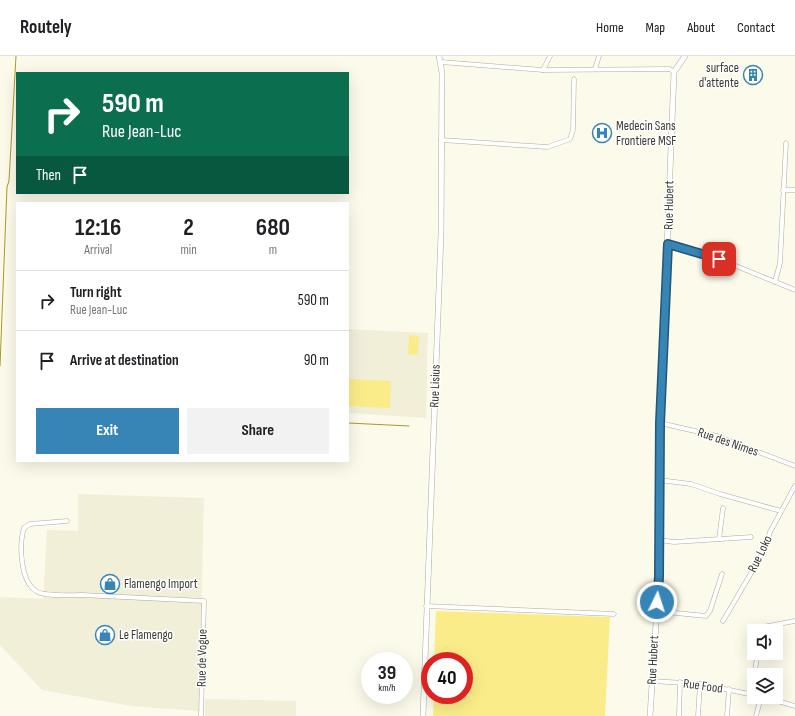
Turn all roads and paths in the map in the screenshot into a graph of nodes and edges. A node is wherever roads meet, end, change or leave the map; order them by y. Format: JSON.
{"nodes":[{"id":1,"x":550,"y":56,"type":"edge"},
{"id":2,"x":599,"y":56,"type":"edge"},
{"id":3,"x":685,"y":56,"type":"edge"},
{"id":4,"x":442,"y":60,"type":"edge"},
{"id":5,"x":595,"y":69,"type":"junction"},
{"id":6,"x":543,"y":70,"type":"junction"},
{"id":7,"x":674,"y":72,"type":"junction"},
{"id":8,"x":574,"y":79,"type":"dead end"},
{"id":9,"x":441,"y":140,"type":"junction"},
{"id":10,"x":786,"y":143,"type":"dead end"},
{"id":11,"x":783,"y":190,"type":"junction"},
{"id":12,"x":795,"y":190,"type":"edge"},
{"id":13,"x":668,"y":244,"type":"junction"},
{"id":14,"x":776,"y":282,"type":"junction"},
{"id":15,"x":795,"y":290,"type":"edge"},
{"id":16,"x":660,"y":423,"type":"junction"},
{"id":17,"x":795,"y":466,"type":"edge"},
{"id":18,"x":659,"y":480,"type":"junction"},
{"id":19,"x":795,"y":486,"type":"edge"},
{"id":20,"x":723,"y":508,"type":"dead end"},
{"id":21,"x":781,"y":511,"type":"junction"},
{"id":22,"x":67,"y":521,"type":"dead end"},
{"id":23,"x":751,"y":537,"type":"dead end"},
{"id":24,"x":719,"y":539,"type":"junction"},
{"id":25,"x":659,"y":540,"type":"junction"},
{"id":26,"x":722,"y":574,"type":"dead end"},
{"id":27,"x":426,"y":606,"type":"junction"},
{"id":28,"x":656,"y":611,"type":"junction"},
{"id":29,"x":614,"y":614,"type":"dead end"},
{"id":30,"x":723,"y":621,"type":"dead end"},
{"id":31,"x":795,"y":621,"type":"edge"},
{"id":32,"x":779,"y":624,"type":"edge"},
{"id":33,"x":652,"y":680,"type":"junction"},
{"id":34,"x":680,"y":682,"type":"junction"},
{"id":35,"x":700,"y":684,"type":"junction"},
{"id":36,"x":729,"y":689,"type":"junction"},
{"id":37,"x":747,"y":693,"type":"edge"},
{"id":38,"x":783,"y":703,"type":"edge"},
{"id":39,"x":760,"y":704,"type":"edge"},
{"id":40,"x":795,"y":706,"type":"edge"},
{"id":41,"x":201,"y":716,"type":"edge"},
{"id":42,"x":423,"y":716,"type":"edge"},
{"id":43,"x":650,"y":716,"type":"edge"},
{"id":44,"x":679,"y":716,"type":"edge"},
{"id":45,"x":698,"y":716,"type":"edge"},
{"id":46,"x":727,"y":716,"type":"edge"},
{"id":47,"x":756,"y":716,"type":"edge"}],
"edges":[{"from":1,"to":6,"type":"street"},
{"from":2,"to":5,"type":"street"},
{"from":3,"to":7,"type":"street"},
{"from":4,"to":6,"type":"street"},
{"from":4,"to":9,"type":"street","name":"Rue Lisius"},
{"from":5,"to":6,"type":"street"},
{"from":5,"to":7,"type":"street"},
{"from":7,"to":13,"type":"street","name":"Rue Hubert"},
{"from":8,"to":9,"type":"street"},
{"from":9,"to":27,"type":"street","name":"Rue Lisius"},
{"from":10,"to":11,"type":"street"},
{"from":11,"to":12,"type":"street"},
{"from":11,"to":14,"type":"street"},
{"from":13,"to":14,"type":"street"},
{"from":13,"to":16,"type":"street","name":"Rue Hubert"},
{"from":14,"to":15,"type":"street"},
{"from":16,"to":17,"type":"street","name":"Rue des Nimes"},
{"from":16,"to":18,"type":"street","name":"Rue Hubert"},
{"from":18,"to":21,"type":"street"},
{"from":18,"to":25,"type":"street","name":"Rue Hubert"},
{"from":19,"to":21,"type":"street","name":"Rue Loko"},
{"from":20,"to":24,"type":"street"},
{"from":21,"to":30,"type":"street","name":"Rue Loko"},
{"from":22,"to":41,"type":"street","name":"Rue de Vogue"},
{"from":23,"to":24,"type":"street"},
{"from":24,"to":25,"type":"street"},
{"from":25,"to":28,"type":"street","name":"Rue Hubert"},
{"from":26,"to":28,"type":"street"},
{"from":27,"to":29,"type":"street"},
{"from":27,"to":42,"type":"street","name":"Rue Lisius"},
{"from":28,"to":33,"type":"street","name":"Rue Hubert"},
{"from":31,"to":32,"type":"street"},
{"from":33,"to":34,"type":"street","name":"Rue Food"},
{"from":33,"to":43,"type":"street","name":"Rue Hubert"},
{"from":34,"to":35,"type":"street","name":"Rue Food"},
{"from":34,"to":44,"type":"street"},
{"from":35,"to":36,"type":"street","name":"Rue Food"},
{"from":35,"to":45,"type":"street"},
{"from":36,"to":37,"type":"street","name":"Rue Food"},
{"from":36,"to":46,"type":"street"},
{"from":38,"to":40,"type":"street"},
{"from":39,"to":47,"type":"street"}]}
